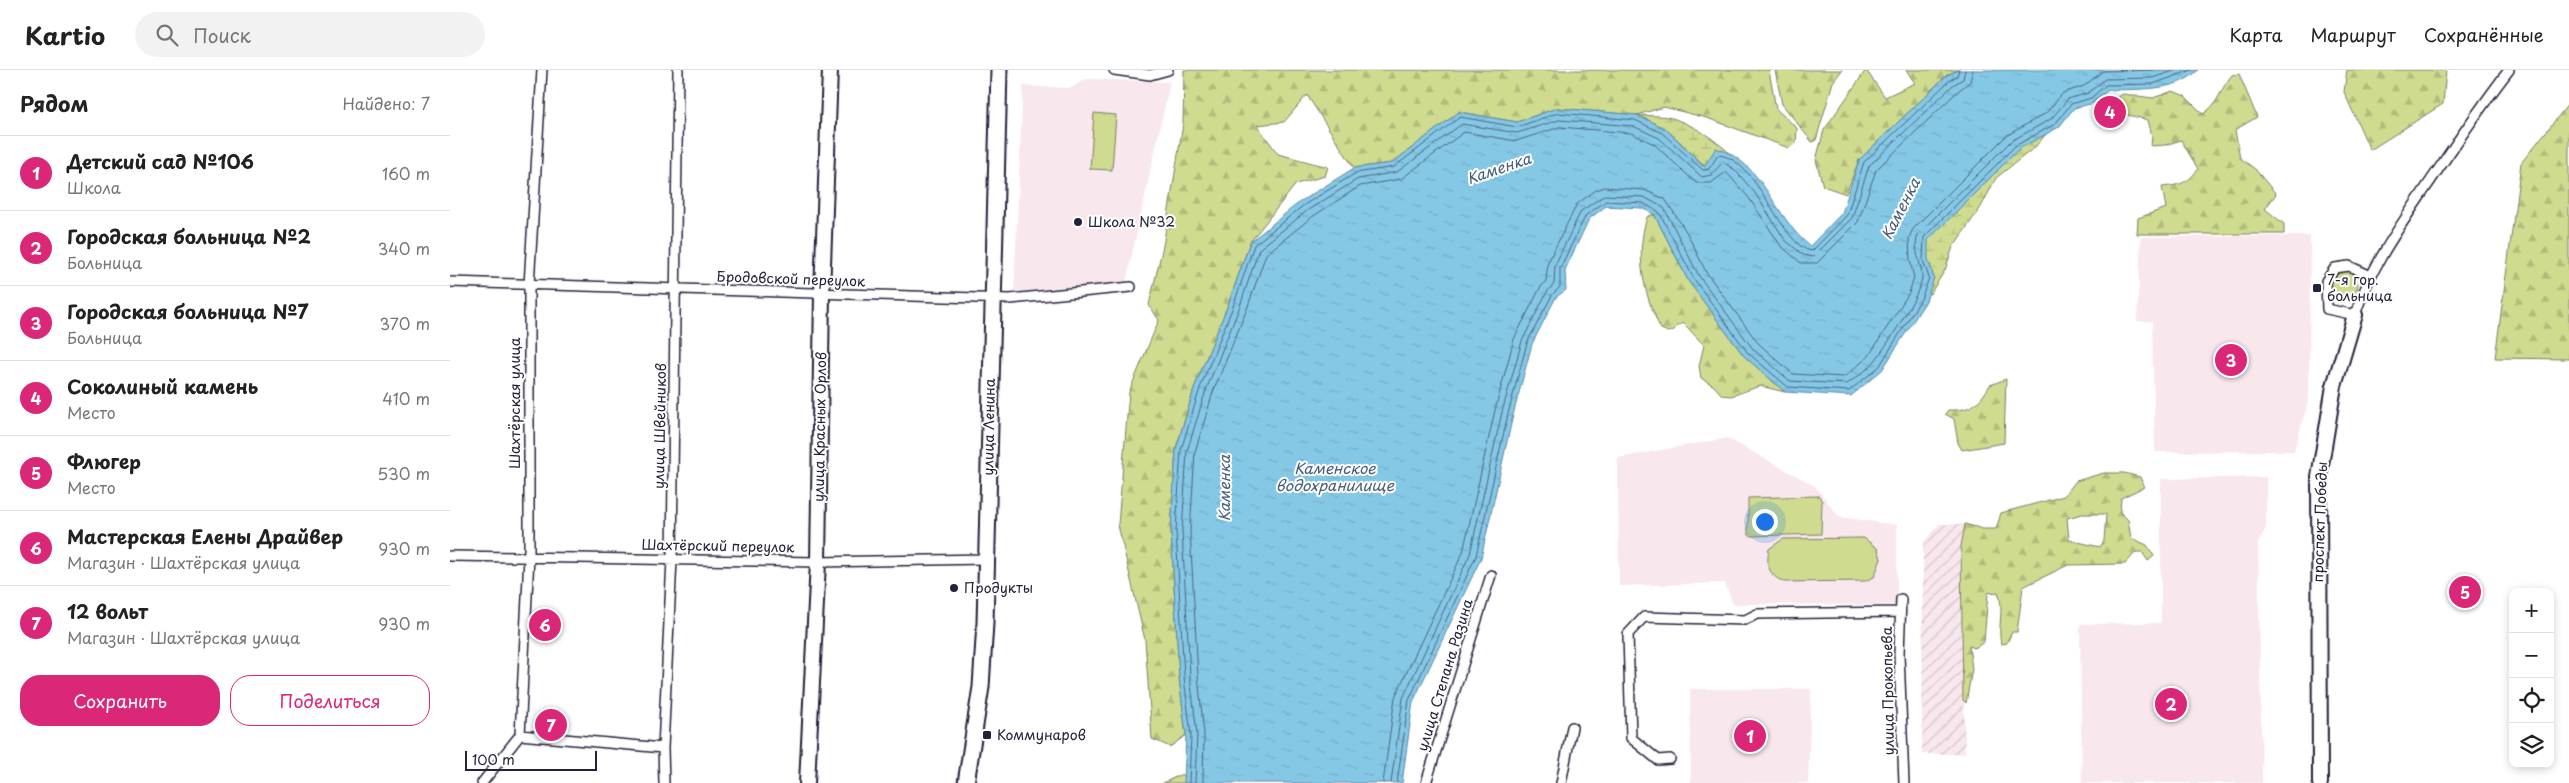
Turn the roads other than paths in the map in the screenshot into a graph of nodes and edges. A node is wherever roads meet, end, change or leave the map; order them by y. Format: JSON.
{"nodes":[{"id":1,"x":542,"y":70,"type":"edge"},
{"id":2,"x":678,"y":70,"type":"edge"},
{"id":3,"x":830,"y":70,"type":"edge"},
{"id":4,"x":999,"y":70,"type":"edge"},
{"id":5,"x":1114,"y":70,"type":"edge"},
{"id":6,"x":1168,"y":70,"type":"edge"},
{"id":7,"x":2509,"y":70,"type":"edge"},
{"id":8,"x":2371,"y":276,"type":"junction"},
{"id":9,"x":450,"y":282,"type":"edge"},
{"id":10,"x":529,"y":285,"type":"junction"},
{"id":11,"x":1131,"y":287,"type":"dead end"},
{"id":12,"x":676,"y":289,"type":"junction"},
{"id":13,"x":822,"y":293,"type":"junction"},
{"id":14,"x":992,"y":298,"type":"junction"},
{"id":15,"x":2355,"y":315,"type":"junction"},
{"id":16,"x":450,"y":556,"type":"edge"},
{"id":17,"x":529,"y":557,"type":"junction"},
{"id":18,"x":672,"y":559,"type":"junction"},
{"id":19,"x":986,"y":559,"type":"junction"},
{"id":20,"x":818,"y":562,"type":"junction"},
{"id":21,"x":1491,"y":575,"type":"dead end"},
{"id":22,"x":1901,"y":599,"type":"dead end"},
{"id":23,"x":1900,"y":612,"type":"junction"},
{"id":24,"x":1572,"y":727,"type":"dead end"},
{"id":25,"x":520,"y":736,"type":"junction"},
{"id":26,"x":663,"y":748,"type":"junction"},
{"id":27,"x":1670,"y":759,"type":"dead end"},
{"id":28,"x":482,"y":783,"type":"edge"},
{"id":29,"x":664,"y":783,"type":"edge"},
{"id":30,"x":807,"y":783,"type":"edge"},
{"id":31,"x":966,"y":783,"type":"edge"},
{"id":32,"x":1426,"y":783,"type":"edge"},
{"id":33,"x":1561,"y":783,"type":"edge"},
{"id":34,"x":1904,"y":783,"type":"edge"},
{"id":35,"x":2320,"y":783,"type":"edge"}],
"edges":[{"from":1,"to":10,"type":"street","name":"Шахтёрская улица"},
{"from":2,"to":12,"type":"street","name":"улица Швейников"},
{"from":3,"to":13,"type":"street","name":"улица Красных Орлов"},
{"from":4,"to":14,"type":"main road","name":"улица Ленина"},
{"from":5,"to":6,"type":"street"},
{"from":7,"to":8,"type":"street","name":"проспект Победы"},
{"from":8,"to":15,"type":"street","name":"проспект Победы"},
{"from":8,"to":15,"type":"street"},
{"from":9,"to":10,"type":"street","name":"Бродовской переулок"},
{"from":10,"to":12,"type":"street","name":"Бродовской переулок"},
{"from":10,"to":17,"type":"street","name":"Шахтёрская улица"},
{"from":11,"to":14,"type":"street","name":"Бродовской переулок"},
{"from":12,"to":13,"type":"street","name":"Бродовской переулок"},
{"from":12,"to":18,"type":"street","name":"улица Швейников"},
{"from":13,"to":14,"type":"street","name":"Бродовской переулок"},
{"from":13,"to":20,"type":"street","name":"улица Красных Орлов"},
{"from":14,"to":19,"type":"main road","name":"улица Ленина"},
{"from":15,"to":35,"type":"street","name":"проспект Победы"},
{"from":16,"to":17,"type":"street","name":"Шахтёрский переулок"},
{"from":17,"to":18,"type":"street","name":"Шахтёрский переулок"},
{"from":17,"to":25,"type":"street","name":"Шахтёрская улица"},
{"from":18,"to":20,"type":"street","name":"Шахтёрский переулок"},
{"from":18,"to":26,"type":"street","name":"улица Швейников"},
{"from":19,"to":20,"type":"street","name":"Шахтёрский переулок"},
{"from":19,"to":31,"type":"main road","name":"улица Ленина"},
{"from":20,"to":30,"type":"street","name":"улица Красных Орлов"},
{"from":21,"to":32,"type":"street","name":"улица Степана Разина"},
{"from":22,"to":23,"type":"street","name":"улица Прокопьева"},
{"from":23,"to":27,"type":"street"},
{"from":23,"to":34,"type":"street","name":"улица Прокопьева"},
{"from":24,"to":33,"type":"street"},
{"from":25,"to":26,"type":"street"},
{"from":25,"to":28,"type":"street"},
{"from":26,"to":29,"type":"street","name":"улица Швейников"}]}
